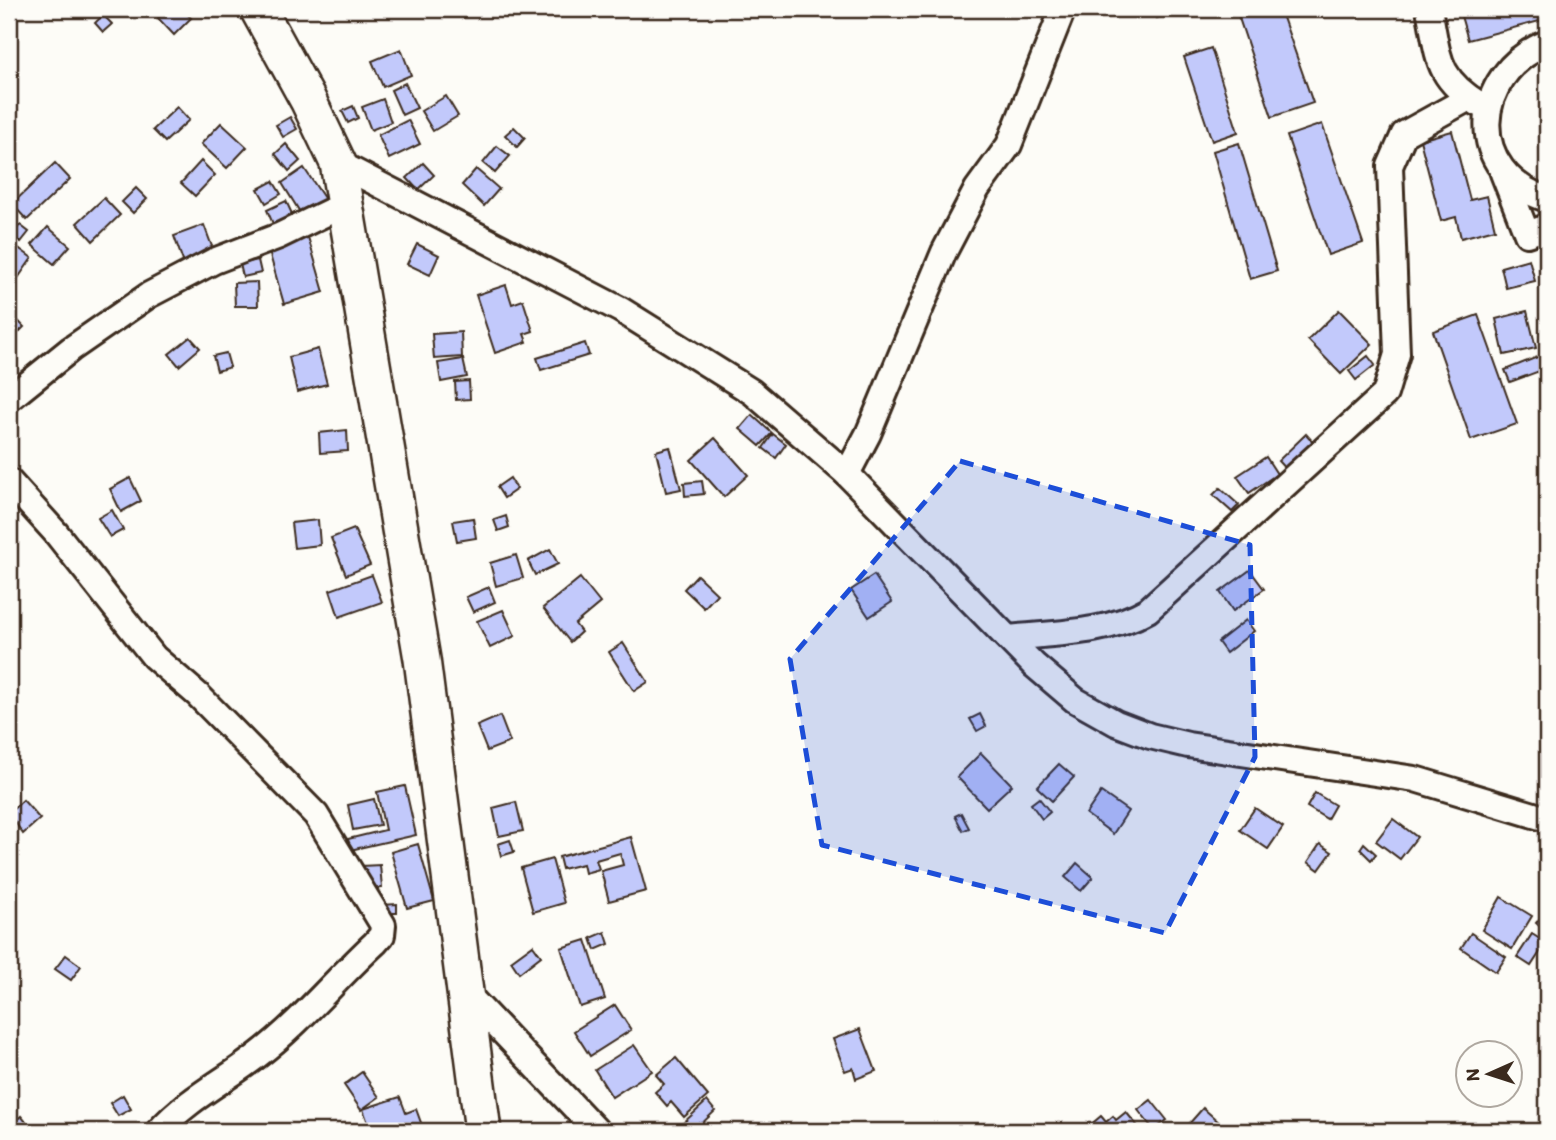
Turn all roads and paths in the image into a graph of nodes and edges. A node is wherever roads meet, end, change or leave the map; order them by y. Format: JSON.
{"nodes":[{"id":1,"x":1063,"y":9,"type":"edge"},
{"id":2,"x":1429,"y":9,"type":"edge"},
{"id":3,"x":267,"y":12,"type":"edge"},
{"id":4,"x":1547,"y":43,"type":"edge"},
{"id":5,"x":1479,"y":104,"type":"junction"},
{"id":6,"x":338,"y":163,"type":"junction"},
{"id":7,"x":1501,"y":167,"type":"junction"},
{"id":8,"x":1547,"y":199,"type":"edge"},
{"id":9,"x":345,"y":204,"type":"junction"},
{"id":10,"x":1547,"y":227,"type":"edge"},
{"id":11,"x":9,"y":399,"type":"edge"},
{"id":12,"x":847,"y":474,"type":"junction"},
{"id":13,"x":9,"y":481,"type":"edge"},
{"id":14,"x":1008,"y":638,"type":"junction"},
{"id":15,"x":1547,"y":818,"type":"edge"},
{"id":16,"x":464,"y":991,"type":"junction"},
{"id":17,"x":159,"y":1131,"type":"edge"},
{"id":18,"x":483,"y":1131,"type":"edge"},
{"id":19,"x":597,"y":1131,"type":"edge"}],
"edges":[{"from":1,"to":12,"type":"street"},
{"from":2,"to":5,"type":"street"},
{"from":3,"to":6,"type":"street"},
{"from":4,"to":5,"type":"street"},
{"from":5,"to":7,"type":"street"},
{"from":5,"to":14,"type":"street"},
{"from":6,"to":9,"type":"street"},
{"from":6,"to":12,"type":"street"},
{"from":7,"to":8,"type":"street"},
{"from":7,"to":10,"type":"street"},
{"from":9,"to":11,"type":"street"},
{"from":9,"to":16,"type":"street"},
{"from":12,"to":14,"type":"street"},
{"from":13,"to":17,"type":"street"},
{"from":14,"to":15,"type":"street"},
{"from":16,"to":18,"type":"street"},
{"from":16,"to":19,"type":"street"}]}
